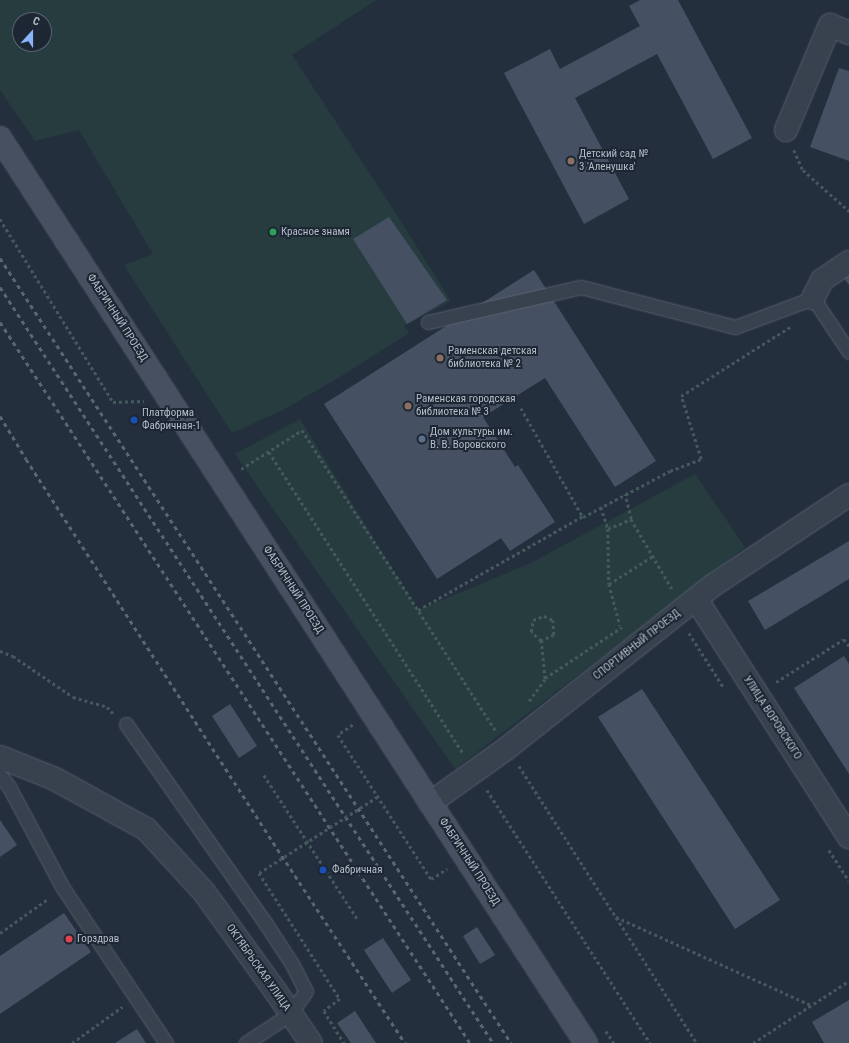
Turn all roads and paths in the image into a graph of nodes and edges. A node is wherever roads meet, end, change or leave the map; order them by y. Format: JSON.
{"nodes":[{"id":1,"x":849,"y":33,"type":"edge"},
{"id":2,"x":786,"y":130,"type":"joint"},
{"id":3,"x":0,"y":138,"type":"edge"},
{"id":4,"x":849,"y":211,"type":"edge"},
{"id":5,"x":0,"y":219,"type":"edge"},
{"id":6,"x":849,"y":262,"type":"edge"},
{"id":7,"x":813,"y":298,"type":"junction"},
{"id":8,"x":428,"y":322,"type":"dead end"},
{"id":9,"x":794,"y":324,"type":"dead end"},
{"id":10,"x":849,"y":352,"type":"edge"},
{"id":11,"x":172,"y":404,"type":"junction"},
{"id":12,"x":521,"y":408,"type":"dead end"},
{"id":13,"x":269,"y":452,"type":"junction"},
{"id":14,"x":240,"y":470,"type":"dead end"},
{"id":15,"x":625,"y":495,"type":"junction"},
{"id":16,"x":849,"y":495,"type":"edge"},
{"id":17,"x":601,"y":507,"type":"junction"},
{"id":18,"x":584,"y":516,"type":"junction"},
{"id":19,"x":631,"y":518,"type":"junction"},
{"id":20,"x":608,"y":529,"type":"junction"},
{"id":21,"x":653,"y":556,"type":"junction"},
{"id":22,"x":609,"y":584,"type":"junction"},
{"id":23,"x":685,"y":597,"type":"junction"},
{"id":24,"x":418,"y":610,"type":"junction"},
{"id":25,"x":620,"y":626,"type":"junction"},
{"id":26,"x":628,"y":628,"type":"dead end"},
{"id":27,"x":541,"y":640,"type":"junction"},
{"id":28,"x":849,"y":646,"type":"edge"},
{"id":29,"x":0,"y":651,"type":"edge"},
{"id":30,"x":770,"y":677,"type":"dead end"},
{"id":31,"x":545,"y":678,"type":"junction"},
{"id":32,"x":528,"y":707,"type":"dead end"},
{"id":33,"x":126,"y":724,"type":"joint"},
{"id":34,"x":338,"y":735,"type":"dead end"},
{"id":35,"x":507,"y":748,"type":"junction"},
{"id":36,"x":0,"y":757,"type":"edge"},
{"id":37,"x":475,"y":771,"type":"junction"},
{"id":38,"x":0,"y":775,"type":"edge"},
{"id":39,"x":264,"y":775,"type":"dead end"},
{"id":40,"x":377,"y":797,"type":"junction"},
{"id":41,"x":430,"y":803,"type":"junction"},
{"id":42,"x":849,"y":837,"type":"edge"},
{"id":43,"x":308,"y":842,"type":"junction"},
{"id":44,"x":446,"y":869,"type":"dead end"},
{"id":45,"x":63,"y":888,"type":"junction"},
{"id":46,"x":616,"y":916,"type":"junction"},
{"id":47,"x":358,"y":920,"type":"dead end"},
{"id":48,"x":0,"y":933,"type":"edge"},
{"id":49,"x":849,"y":981,"type":"edge"},
{"id":50,"x":135,"y":997,"type":"junction"},
{"id":51,"x":811,"y":1005,"type":"junction"},
{"id":52,"x":290,"y":1014,"type":"junction"},
{"id":53,"x":72,"y":1043,"type":"edge"},
{"id":54,"x":166,"y":1043,"type":"edge"},
{"id":55,"x":246,"y":1043,"type":"edge"},
{"id":56,"x":311,"y":1043,"type":"edge"},
{"id":57,"x":344,"y":1043,"type":"edge"},
{"id":58,"x":586,"y":1043,"type":"edge"},
{"id":59,"x":650,"y":1043,"type":"edge"},
{"id":60,"x":697,"y":1043,"type":"edge"},
{"id":61,"x":753,"y":1043,"type":"edge"}],
"edges":[{"from":1,"to":2,"type":"street"},
{"from":2,"to":4,"type":"path"},
{"from":3,"to":11,"type":"main road","name":"ФАБРИЧНЫЙ ПРОЕЗД"},
{"from":5,"to":11,"type":"path"},
{"from":6,"to":7,"type":"street"},
{"from":7,"to":8,"type":"lane"},
{"from":7,"to":10,"type":"lane"},
{"from":9,"to":15,"type":"path"},
{"from":11,"to":41,"type":"main road","name":"ФАБРИЧНЫЙ ПРОЕЗД"},
{"from":12,"to":18,"type":"path"},
{"from":13,"to":14,"type":"path"},
{"from":13,"to":24,"type":"path"},
{"from":13,"to":37,"type":"path"},
{"from":15,"to":17,"type":"path"},
{"from":15,"to":19,"type":"path"},
{"from":16,"to":23,"type":"street","name":"СПОРТИВНЫЙ ПРОЕЗД"},
{"from":17,"to":18,"type":"path"},
{"from":17,"to":20,"type":"path"},
{"from":18,"to":24,"type":"path"},
{"from":19,"to":20,"type":"path"},
{"from":19,"to":21,"type":"path"},
{"from":20,"to":22,"type":"path"},
{"from":21,"to":22,"type":"path"},
{"from":21,"to":23,"type":"path"},
{"from":22,"to":25,"type":"path"},
{"from":23,"to":35,"type":"street","name":"СПОРТИВНЫЙ ПРОЕЗД"},
{"from":23,"to":42,"type":"street","name":"УЛИЦА ВОРОВСКОГО"},
{"from":24,"to":35,"type":"path"},
{"from":25,"to":26,"type":"path"},
{"from":25,"to":31,"type":"path"},
{"from":27,"to":27,"type":"path"},
{"from":27,"to":31,"type":"path"},
{"from":28,"to":30,"type":"path"},
{"from":29,"to":33,"type":"path"},
{"from":31,"to":32,"type":"path"},
{"from":33,"to":52,"type":"lane"},
{"from":34,"to":40,"type":"path"},
{"from":35,"to":37,"type":"street","name":"СПОРТИВНЫЙ ПРОЕЗД"},
{"from":35,"to":46,"type":"path"},
{"from":36,"to":52,"type":"street","name":"ОКТЯБРЬСКАЯ УЛИЦА"},
{"from":37,"to":41,"type":"street","name":"СПОРТИВНЫЙ ПРОЕЗД"},
{"from":37,"to":59,"type":"path"},
{"from":38,"to":45,"type":"lane"},
{"from":39,"to":43,"type":"path"},
{"from":40,"to":43,"type":"path","bridge":true},
{"from":40,"to":44,"type":"path"},
{"from":41,"to":58,"type":"main road","name":"ФАБРИЧНЫЙ ПРОЕЗД"},
{"from":43,"to":47,"type":"path"},
{"from":43,"to":57,"type":"path","bridge":true},
{"from":45,"to":48,"type":"path"},
{"from":45,"to":50,"type":"lane"},
{"from":46,"to":51,"type":"path"},
{"from":46,"to":60,"type":"path"},
{"from":49,"to":51,"type":"path"},
{"from":50,"to":53,"type":"path"},
{"from":50,"to":54,"type":"lane"},
{"from":51,"to":61,"type":"path"},
{"from":52,"to":55,"type":"lane"},
{"from":52,"to":56,"type":"street","name":"ОКТЯБРЬСКАЯ УЛИЦА"}]}
